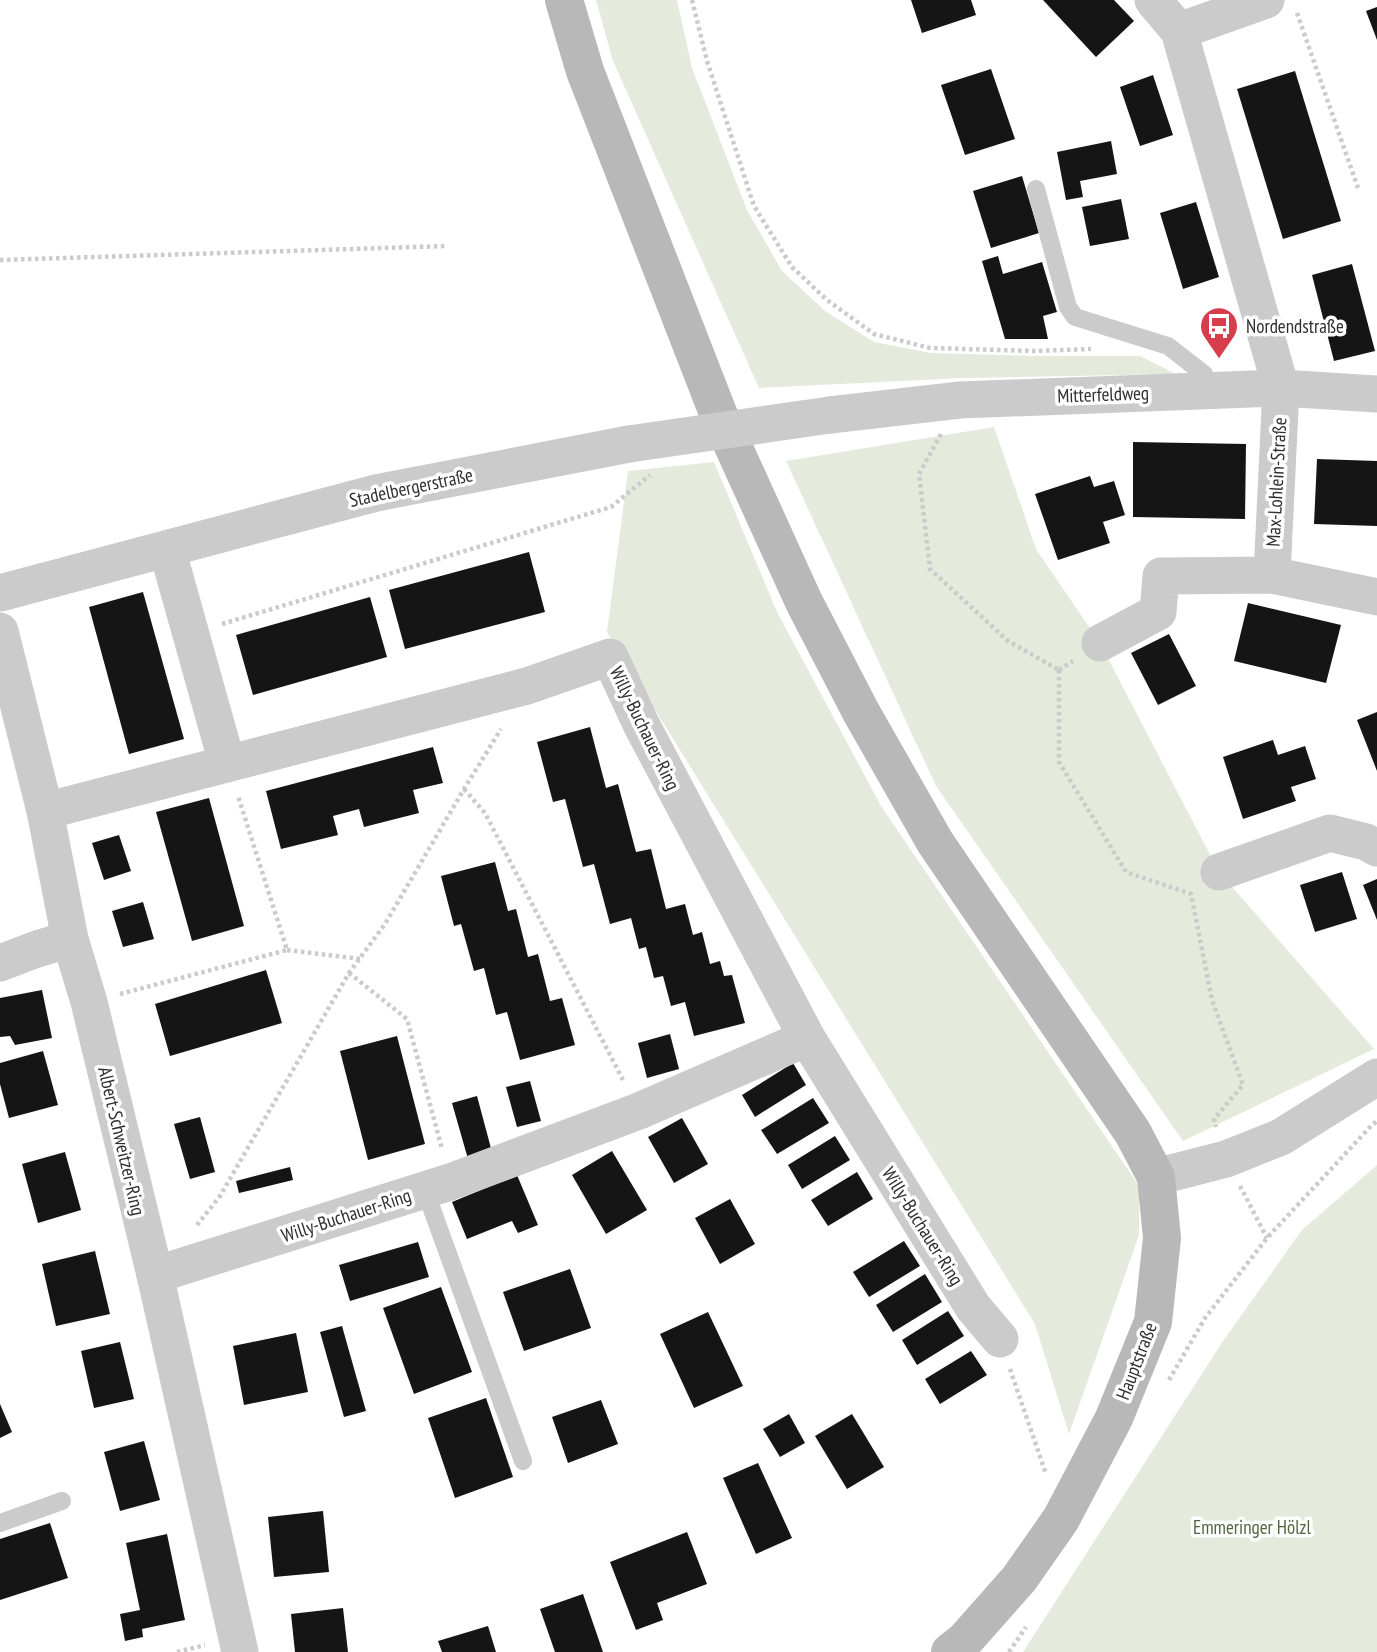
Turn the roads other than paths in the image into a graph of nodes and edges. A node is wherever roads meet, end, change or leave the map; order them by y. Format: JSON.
{"nodes":[{"id":1,"x":564,"y":0,"type":"edge"},
{"id":2,"x":1153,"y":0,"type":"edge"},
{"id":3,"x":1282,"y":6,"type":"edge"},
{"id":4,"x":1179,"y":31,"type":"junction"},
{"id":5,"x":1036,"y":189,"type":"dead end"},
{"id":6,"x":1280,"y":388,"type":"junction"},
{"id":7,"x":1205,"y":391,"type":"junction"},
{"id":8,"x":1377,"y":394,"type":"edge"},
{"id":9,"x":830,"y":415,"type":"joint"},
{"id":10,"x":167,"y":549,"type":"junction"},
{"id":11,"x":1272,"y":575,"type":"junction"},
{"id":12,"x":0,"y":593,"type":"edge"},
{"id":13,"x":1377,"y":597,"type":"edge"},
{"id":14,"x":0,"y":631,"type":"edge"},
{"id":15,"x":1100,"y":643,"type":"dead end"},
{"id":16,"x":227,"y":763,"type":"junction"},
{"id":17,"x":45,"y":811,"type":"junction"},
{"id":18,"x":1377,"y":848,"type":"edge"},
{"id":19,"x":1219,"y":873,"type":"dead end"},
{"id":20,"x":70,"y":939,"type":"junction"},
{"id":21,"x":0,"y":963,"type":"edge"},
{"id":22,"x":807,"y":1038,"type":"junction"},
{"id":23,"x":1377,"y":1077,"type":"edge"},
{"id":24,"x":1156,"y":1177,"type":"junction"},
{"id":25,"x":438,"y":1186,"type":"junction"},
{"id":26,"x":155,"y":1275,"type":"junction"},
{"id":27,"x":1000,"y":1339,"type":"road end"},
{"id":28,"x":523,"y":1461,"type":"dead end"},
{"id":29,"x":62,"y":1501,"type":"dead end"},
{"id":30,"x":0,"y":1523,"type":"edge"},
{"id":31,"x":240,"y":1652,"type":"edge"},
{"id":32,"x":950,"y":1652,"type":"edge"}],
"edges":[{"from":1,"to":24,"type":"street"},
{"from":2,"to":4,"type":"street"},
{"from":3,"to":4,"type":"street"},
{"from":4,"to":6,"type":"street"},
{"from":5,"to":7,"type":"lane"},
{"from":6,"to":7,"type":"street","name":"Mitterfeldweg"},
{"from":6,"to":8,"type":"street","name":"Mitterfeldweg"},
{"from":6,"to":11,"type":"street","name":"Max-Lohlein-Straße"},
{"from":7,"to":9,"type":"street","name":"Mitterfeldweg"},
{"from":9,"to":10,"type":"street","name":"Stadelbergerstraße","bridge":true},
{"from":10,"to":12,"type":"street","name":"Stadelbergerstraße"},
{"from":10,"to":16,"type":"street"},
{"from":11,"to":13,"type":"street","name":"Max-Lohlein-Straße"},
{"from":11,"to":15,"type":"street","name":"Max-Lohlein-Straße"},
{"from":14,"to":17,"type":"street","name":"Albert-Schweitzer-Ring"},
{"from":16,"to":17,"type":"street","name":"Willy-Buchauer-Ring"},
{"from":16,"to":22,"type":"street","name":"Willy-Buchauer-Ring"},
{"from":17,"to":20,"type":"street","name":"Albert-Schweitzer-Ring"},
{"from":18,"to":19,"type":"street"},
{"from":20,"to":21,"type":"street"},
{"from":20,"to":26,"type":"street","name":"Albert-Schweitzer-Ring"},
{"from":22,"to":25,"type":"street","name":"Willy-Buchauer-Ring"},
{"from":22,"to":27,"type":"street","name":"Willy-Buchauer-Ring"},
{"from":23,"to":24,"type":"street"},
{"from":24,"to":32,"type":"street","name":"Hauptstraße"},
{"from":25,"to":26,"type":"street","name":"Willy-Buchauer-Ring"},
{"from":25,"to":28,"type":"lane"},
{"from":26,"to":31,"type":"street","name":"Albert-Schweitzer-Ring"},
{"from":29,"to":30,"type":"lane"}]}
